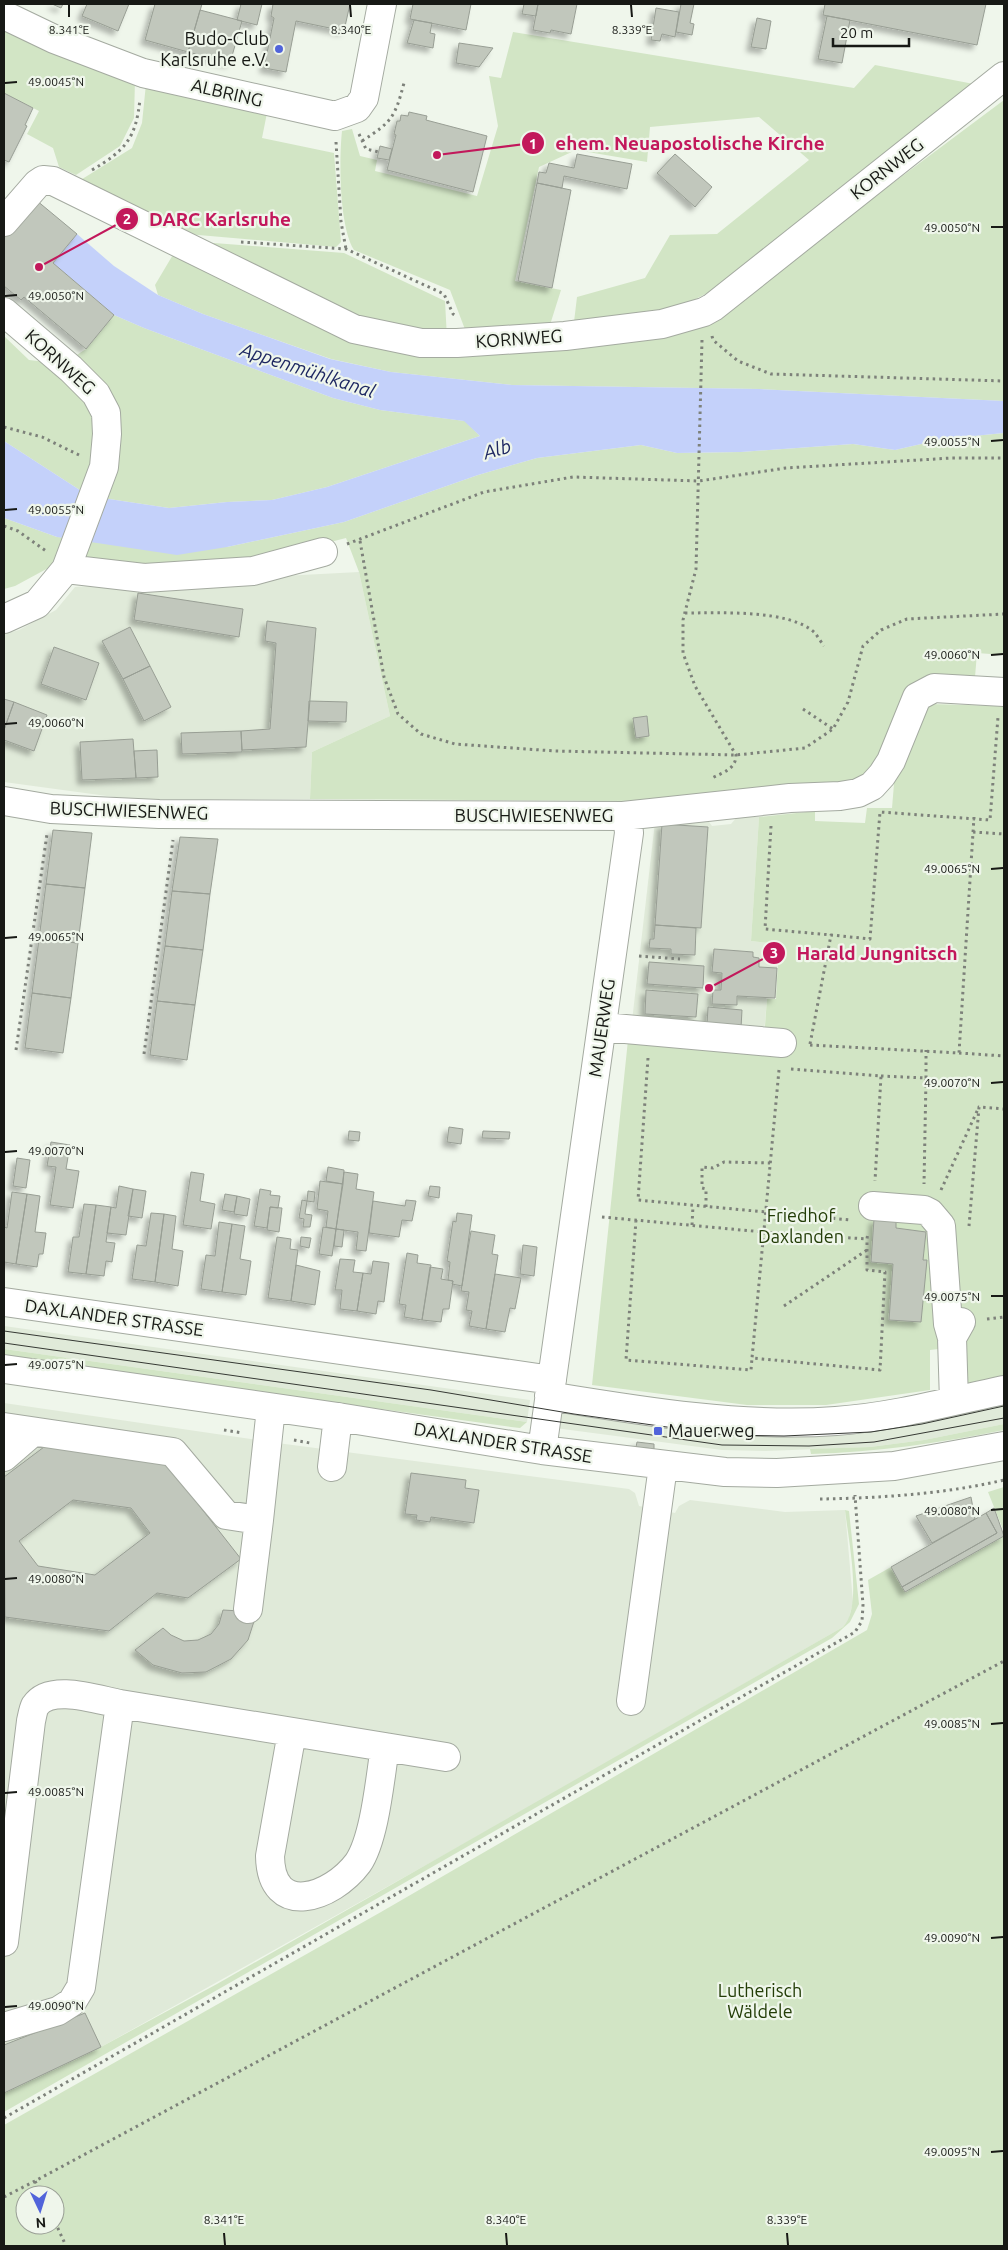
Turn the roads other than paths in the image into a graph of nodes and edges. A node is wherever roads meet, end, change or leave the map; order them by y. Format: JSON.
{"nodes":[{"id":1,"x":382,"y":4,"type":"edge"},
{"id":2,"x":4,"y":15,"type":"edge"},
{"id":3,"x":1004,"y":76,"type":"edge"},
{"id":4,"x":7,"y":218,"type":"edge"},
{"id":5,"x":4,"y":312,"type":"edge"},
{"id":6,"x":323,"y":552,"type":"road end"},
{"id":7,"x":69,"y":560,"type":"junction"},
{"id":8,"x":4,"y":618,"type":"edge"},
{"id":9,"x":1002,"y":692,"type":"edge"},
{"id":10,"x":4,"y":801,"type":"edge"},
{"id":11,"x":623,"y":816,"type":"junction"},
{"id":12,"x":603,"y":1027,"type":"junction"},
{"id":13,"x":780,"y":1056,"type":"road end"},
{"id":14,"x":867,"y":1219,"type":"road end"},
{"id":15,"x":4,"y":1302,"type":"edge"},
{"id":16,"x":4,"y":1369,"type":"edge"},
{"id":17,"x":551,"y":1388,"type":"junction"},
{"id":18,"x":1004,"y":1390,"type":"edge"},
{"id":19,"x":954,"y":1401,"type":"junction"},
{"id":20,"x":271,"y":1408,"type":"junction"},
{"id":21,"x":338,"y":1417,"type":"junction"},
{"id":22,"x":4,"y":1427,"type":"edge"},
{"id":23,"x":33,"y":1432,"type":"junction"},
{"id":24,"x":1004,"y":1446,"type":"edge"},
{"id":25,"x":542,"y":1450,"type":"junction"},
{"id":26,"x":4,"y":1456,"type":"edge"},
{"id":27,"x":663,"y":1466,"type":"junction"},
{"id":28,"x":332,"y":1467,"type":"dead end"},
{"id":29,"x":259,"y":1520,"type":"junction"},
{"id":30,"x":248,"y":1609,"type":"dead end"},
{"id":31,"x":631,"y":1701,"type":"dead end"},
{"id":32,"x":120,"y":1704,"type":"junction"},
{"id":33,"x":292,"y":1732,"type":"junction"},
{"id":34,"x":385,"y":1747,"type":"junction"},
{"id":35,"x":446,"y":1757,"type":"dead end"},
{"id":36,"x":4,"y":1942,"type":"edge"},
{"id":37,"x":4,"y":2027,"type":"edge"}],
"edges":[{"from":1,"to":2,"type":"street","name":"ALBRING"},
{"from":3,"to":4,"type":"street","name":"KORNWEG"},
{"from":5,"to":7,"type":"street","name":"KORNWEG"},
{"from":6,"to":7,"type":"street"},
{"from":7,"to":8,"type":"street","name":"KORNWEG"},
{"from":9,"to":11,"type":"street","name":"BUSCHWIESENWEG"},
{"from":10,"to":11,"type":"street","name":"BUSCHWIESENWEG"},
{"from":11,"to":12,"type":"street","name":"MAUERWEG"},
{"from":12,"to":13,"type":"street"},
{"from":12,"to":17,"type":"street","name":"MAUERWEG"},
{"from":14,"to":19,"type":"street"},
{"from":15,"to":17,"type":"street","name":"DAXLANDER STRASSE"},
{"from":16,"to":20,"type":"street","name":"DAXLANDER STRASSE"},
{"from":17,"to":19,"type":"street","name":"DAXLANDER STRASSE"},
{"from":17,"to":25,"type":"street","name":"MAUERWEG"},
{"from":18,"to":19,"type":"street","name":"DAXLANDER STRASSE"},
{"from":20,"to":21,"type":"street","name":"DAXLANDER STRASSE"},
{"from":20,"to":29,"type":"street"},
{"from":21,"to":25,"type":"street","name":"DAXLANDER STRASSE"},
{"from":21,"to":28,"type":"street"},
{"from":22,"to":23,"type":"street"},
{"from":23,"to":26,"type":"street"},
{"from":23,"to":29,"type":"street"},
{"from":24,"to":27,"type":"street","name":"DAXLANDER STRASSE"},
{"from":25,"to":27,"type":"street","name":"DAXLANDER STRASSE"},
{"from":27,"to":31,"type":"street"},
{"from":29,"to":30,"type":"street"},
{"from":32,"to":33,"type":"street"},
{"from":32,"to":36,"type":"street"},
{"from":32,"to":37,"type":"street"},
{"from":33,"to":34,"type":"street"},
{"from":33,"to":34,"type":"street"},
{"from":34,"to":35,"type":"street"}]}
